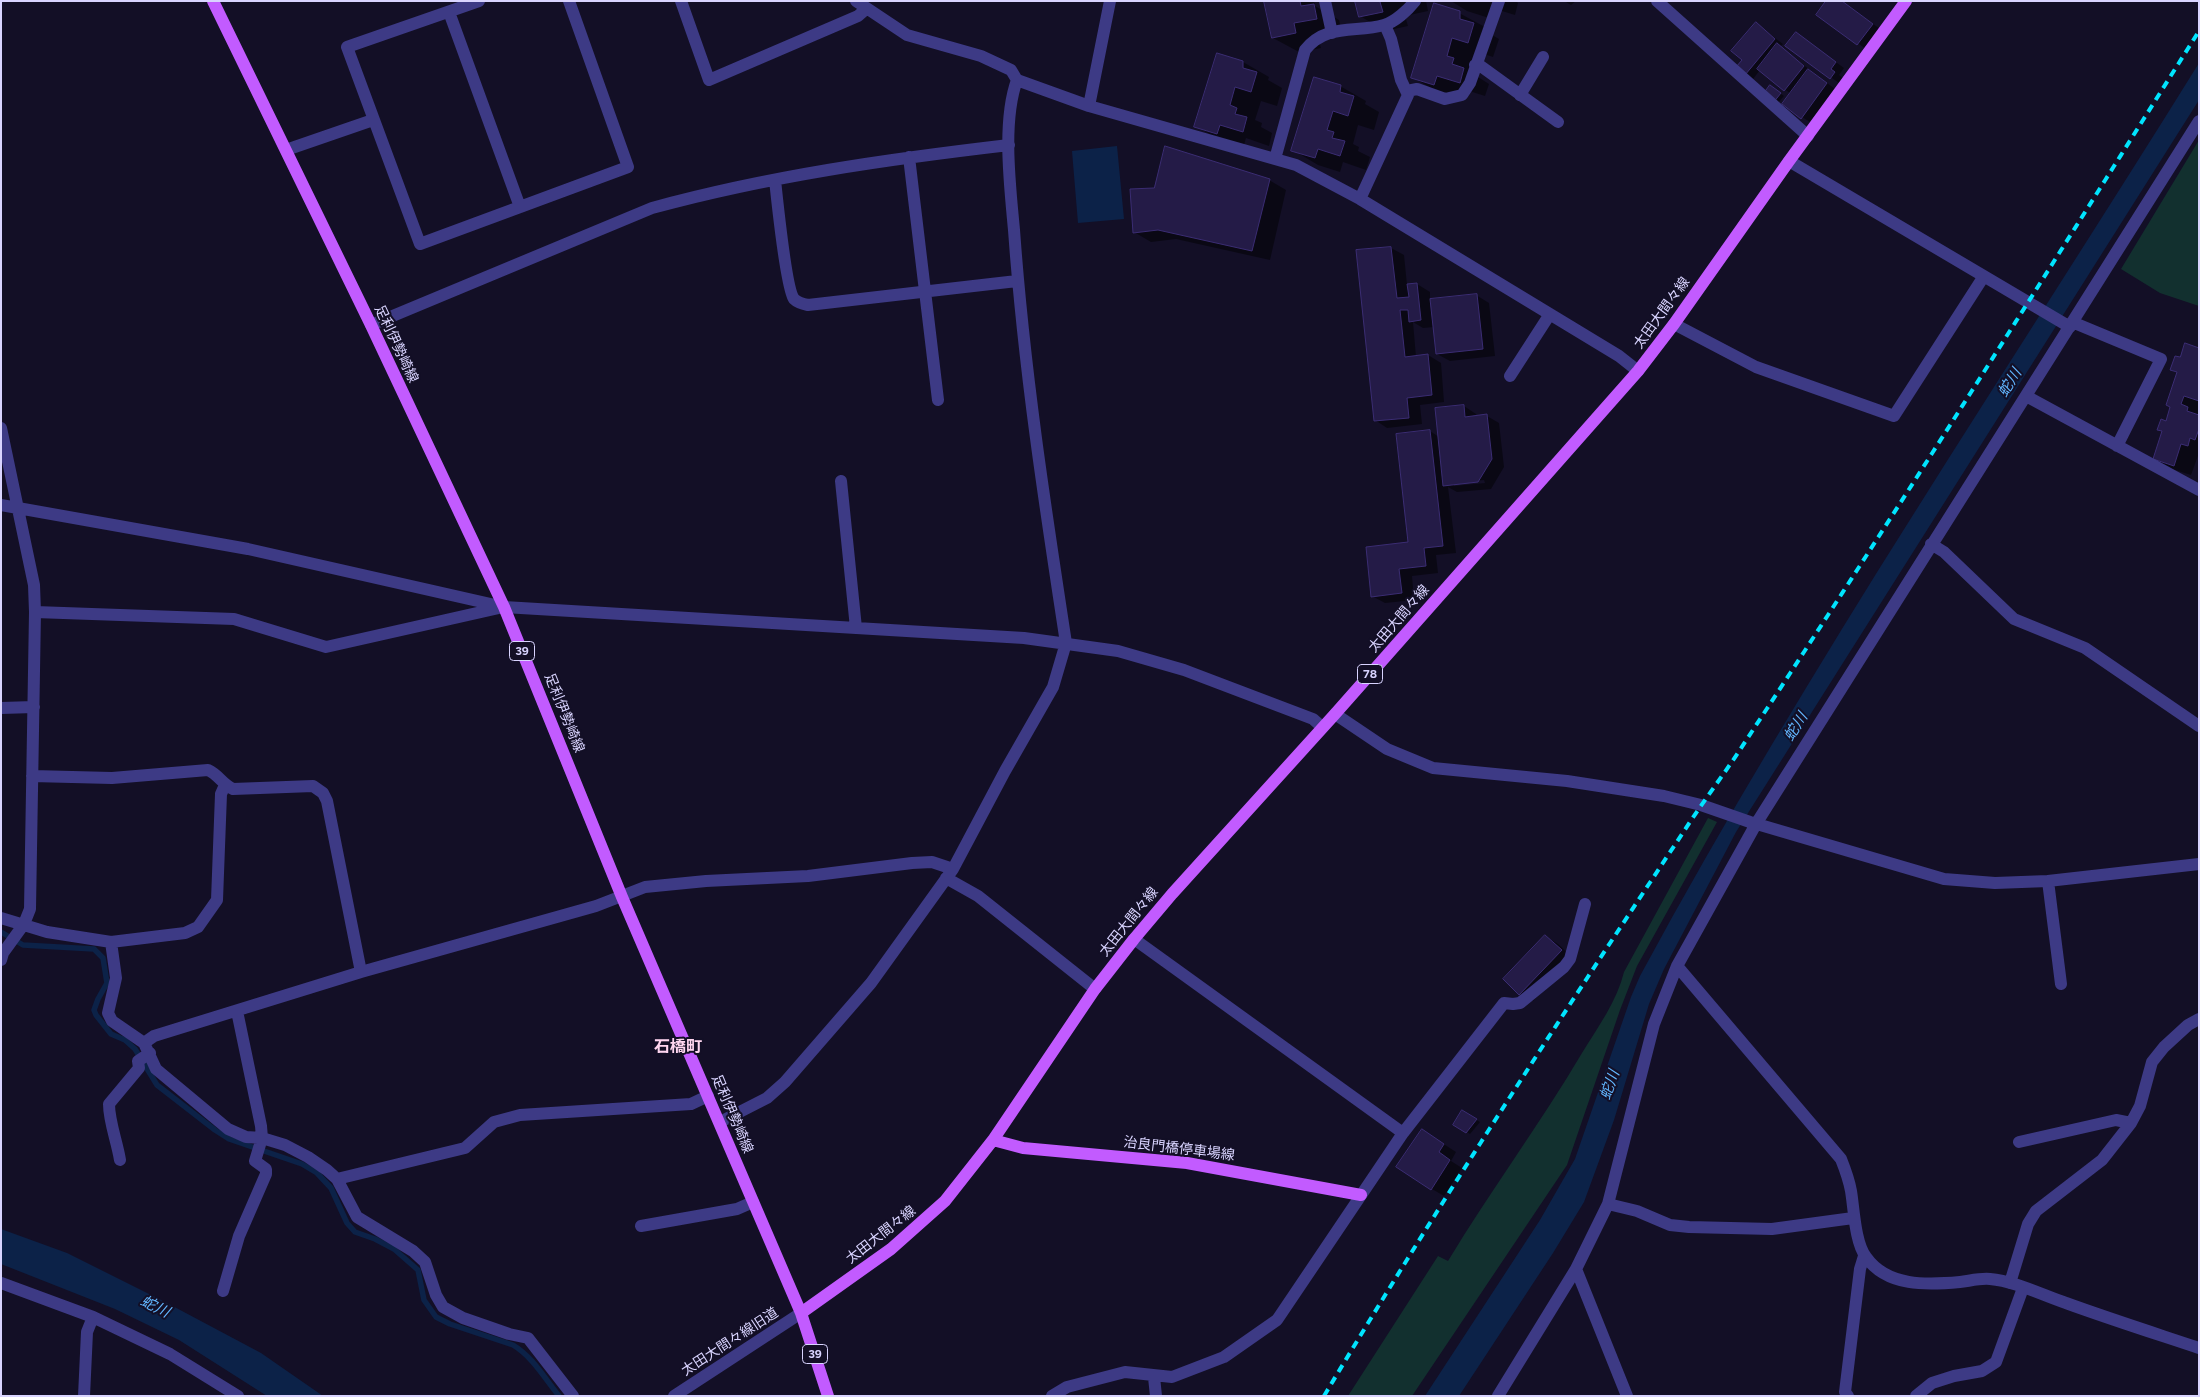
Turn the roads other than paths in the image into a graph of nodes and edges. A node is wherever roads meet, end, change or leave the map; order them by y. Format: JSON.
{"nodes":[{"id":1,"x":213,"y":1,"type":"edge"},
{"id":2,"x":479,"y":1,"type":"edge"},
{"id":3,"x":569,"y":1,"type":"edge"},
{"id":4,"x":681,"y":1,"type":"edge"},
{"id":5,"x":856,"y":1,"type":"edge"},
{"id":6,"x":1110,"y":1,"type":"edge"},
{"id":7,"x":1325,"y":1,"type":"edge"},
{"id":8,"x":1415,"y":1,"type":"edge"},
{"id":9,"x":1498,"y":1,"type":"edge"},
{"id":10,"x":1657,"y":1,"type":"edge"},
{"id":11,"x":1906,"y":1,"type":"edge"},
{"id":12,"x":866,"y":9,"type":"junction"},
{"id":13,"x":449,"y":12,"type":"junction"},
{"id":14,"x":1385,"y":25,"type":"junction"},
{"id":15,"x":1332,"y":32,"type":"junction"},
{"id":16,"x":1543,"y":57,"type":"dead end"},
{"id":17,"x":1475,"y":65,"type":"junction"},
{"id":18,"x":1017,"y":80,"type":"junction"},
{"id":19,"x":1407,"y":91,"type":"junction"},
{"id":20,"x":1520,"y":95,"type":"junction"},
{"id":21,"x":1089,"y":106,"type":"junction"},
{"id":22,"x":373,"y":120,"type":"junction"},
{"id":23,"x":1558,"y":122,"type":"dead end"},
{"id":24,"x":2197,"y":128,"type":"edge"},
{"id":25,"x":1808,"y":136,"type":"junction"},
{"id":26,"x":1009,"y":145,"type":"junction"},
{"id":27,"x":286,"y":150,"type":"junction"},
{"id":28,"x":910,"y":157,"type":"junction"},
{"id":29,"x":1275,"y":159,"type":"junction"},
{"id":30,"x":1789,"y":161,"type":"junction"},
{"id":31,"x":775,"y":180,"type":"junction"},
{"id":32,"x":1360,"y":199,"type":"junction"},
{"id":33,"x":520,"y":207,"type":"junction"},
{"id":34,"x":1984,"y":276,"type":"junction"},
{"id":35,"x":1017,"y":281,"type":"junction"},
{"id":36,"x":926,"y":292,"type":"junction"},
{"id":37,"x":1550,"y":314,"type":"junction"},
{"id":38,"x":1674,"y":324,"type":"junction"},
{"id":39,"x":2069,"y":324,"type":"junction"},
{"id":40,"x":371,"y":325,"type":"junction"},
{"id":41,"x":1638,"y":371,"type":"junction"},
{"id":42,"x":1510,"y":376,"type":"dead end"},
{"id":43,"x":2026,"y":396,"type":"junction"},
{"id":44,"x":938,"y":400,"type":"dead end"},
{"id":45,"x":1,"y":428,"type":"edge"},
{"id":46,"x":2117,"y":446,"type":"junction"},
{"id":47,"x":841,"y":481,"type":"dead end"},
{"id":48,"x":2199,"y":490,"type":"edge"},
{"id":49,"x":1,"y":505,"type":"edge"},
{"id":50,"x":19,"y":508,"type":"junction"},
{"id":51,"x":1931,"y":544,"type":"junction"},
{"id":52,"x":504,"y":607,"type":"junction"},
{"id":53,"x":35,"y":612,"type":"junction"},
{"id":54,"x":856,"y":628,"type":"junction"},
{"id":55,"x":1066,"y":643,"type":"junction"},
{"id":56,"x":34,"y":707,"type":"junction"},
{"id":57,"x":1,"y":708,"type":"edge"},
{"id":58,"x":1335,"y":714,"type":"junction"},
{"id":59,"x":2199,"y":726,"type":"edge"},
{"id":60,"x":1322,"y":727,"type":"junction"},
{"id":61,"x":32,"y":776,"type":"junction"},
{"id":62,"x":224,"y":785,"type":"junction"},
{"id":63,"x":1753,"y":823,"type":"junction"},
{"id":64,"x":2199,"y":864,"type":"edge"},
{"id":65,"x":950,"y":873,"type":"junction"},
{"id":66,"x":2048,"y":881,"type":"junction"},
{"id":67,"x":622,"y":897,"type":"junction"},
{"id":68,"x":1584,"y":904,"type":"dead end"},
{"id":69,"x":1,"y":918,"type":"edge"},
{"id":70,"x":24,"y":924,"type":"junction"},
{"id":71,"x":1134,"y":939,"type":"junction"},
{"id":72,"x":111,"y":942,"type":"junction"},
{"id":73,"x":1,"y":960,"type":"edge"},
{"id":74,"x":1677,"y":966,"type":"junction"},
{"id":75,"x":361,"y":972,"type":"junction"},
{"id":76,"x":2061,"y":984,"type":"dead end"},
{"id":77,"x":1095,"y":989,"type":"junction"},
{"id":78,"x":237,"y":1011,"type":"junction"},
{"id":79,"x":2199,"y":1019,"type":"edge"},
{"id":80,"x":147,"y":1048,"type":"junction"},
{"id":81,"x":708,"y":1096,"type":"junction"},
{"id":82,"x":720,"y":1122,"type":"junction"},
{"id":83,"x":2130,"y":1123,"type":"junction"},
{"id":84,"x":1403,"y":1134,"type":"junction"},
{"id":85,"x":262,"y":1138,"type":"junction"},
{"id":86,"x":993,"y":1140,"type":"junction"},
{"id":87,"x":2019,"y":1142,"type":"dead end"},
{"id":88,"x":120,"y":1160,"type":"dead end"},
{"id":89,"x":337,"y":1179,"type":"junction"},
{"id":90,"x":1361,"y":1195,"type":"junction"},
{"id":91,"x":753,"y":1202,"type":"junction"},
{"id":92,"x":1608,"y":1204,"type":"junction"},
{"id":93,"x":1853,"y":1218,"type":"junction"},
{"id":94,"x":641,"y":1226,"type":"dead end"},
{"id":95,"x":1864,"y":1256,"type":"junction"},
{"id":96,"x":1576,"y":1269,"type":"junction"},
{"id":97,"x":1,"y":1283,"type":"edge"},
{"id":98,"x":2010,"y":1283,"type":"junction"},
{"id":99,"x":2023,"y":1288,"type":"junction"},
{"id":100,"x":224,"y":1291,"type":"dead end"},
{"id":101,"x":801,"y":1313,"type":"junction"},
{"id":102,"x":93,"y":1317,"type":"junction"},
{"id":103,"x":2199,"y":1348,"type":"edge"},
{"id":104,"x":1154,"y":1377,"type":"junction"},
{"id":105,"x":84,"y":1396,"type":"edge"},
{"id":106,"x":238,"y":1396,"type":"edge"},
{"id":107,"x":573,"y":1396,"type":"edge"},
{"id":108,"x":674,"y":1396,"type":"edge"},
{"id":109,"x":828,"y":1396,"type":"edge"},
{"id":110,"x":1052,"y":1396,"type":"edge"},
{"id":111,"x":1156,"y":1396,"type":"edge"},
{"id":112,"x":1498,"y":1396,"type":"edge"},
{"id":113,"x":1627,"y":1396,"type":"edge"},
{"id":114,"x":1848,"y":1396,"type":"edge"},
{"id":115,"x":1916,"y":1396,"type":"edge"}],
"edges":[{"from":1,"to":27,"type":"main road","name":"足利伊勢崎線","number":"39"},
{"from":2,"to":13,"type":"street"},
{"from":3,"to":33,"type":"street"},
{"from":4,"to":12,"type":"street"},
{"from":5,"to":12,"type":"street"},
{"from":6,"to":21,"type":"street"},
{"from":7,"to":15,"type":"street"},
{"from":8,"to":14,"type":"street"},
{"from":9,"to":17,"type":"street"},
{"from":10,"to":25,"type":"street"},
{"from":11,"to":25,"type":"main road","name":"太田大間々線","number":"78"},
{"from":12,"to":18,"type":"street"},
{"from":13,"to":22,"type":"street"},
{"from":13,"to":33,"type":"street"},
{"from":14,"to":15,"type":"street"},
{"from":14,"to":19,"type":"street"},
{"from":15,"to":29,"type":"street"},
{"from":16,"to":20,"type":"street"},
{"from":17,"to":19,"type":"street"},
{"from":17,"to":20,"type":"street"},
{"from":18,"to":21,"type":"street"},
{"from":18,"to":26,"type":"street"},
{"from":19,"to":32,"type":"street"},
{"from":20,"to":23,"type":"street"},
{"from":21,"to":29,"type":"street"},
{"from":22,"to":27,"type":"street"},
{"from":22,"to":33,"type":"street"},
{"from":24,"to":39,"type":"street"},
{"from":25,"to":30,"type":"main road","name":"太田大間々線","number":"78"},
{"from":26,"to":28,"type":"street"},
{"from":26,"to":35,"type":"street"},
{"from":27,"to":40,"type":"main road","name":"足利伊勢崎線","number":"39"},
{"from":28,"to":31,"type":"street"},
{"from":28,"to":36,"type":"street"},
{"from":29,"to":32,"type":"street"},
{"from":30,"to":34,"type":"street"},
{"from":30,"to":38,"type":"main road","name":"太田大間々線","number":"78"},
{"from":31,"to":36,"type":"street"},
{"from":31,"to":40,"type":"street"},
{"from":32,"to":37,"type":"street"},
{"from":34,"to":38,"type":"street"},
{"from":34,"to":39,"type":"street"},
{"from":35,"to":36,"type":"street"},
{"from":35,"to":55,"type":"street"},
{"from":36,"to":44,"type":"street"},
{"from":37,"to":41,"type":"street"},
{"from":37,"to":42,"type":"street"},
{"from":38,"to":41,"type":"main road","name":"太田大間々線","number":"78"},
{"from":39,"to":43,"type":"street"},
{"from":39,"to":46,"type":"street"},
{"from":40,"to":52,"type":"main road","name":"足利伊勢崎線","number":"39"},
{"from":41,"to":58,"type":"main road","name":"太田大間々線","number":"78"},
{"from":43,"to":46,"type":"street"},
{"from":43,"to":51,"type":"street"},
{"from":45,"to":50,"type":"street"},
{"from":46,"to":48,"type":"street"},
{"from":47,"to":54,"type":"street"},
{"from":49,"to":50,"type":"street"},
{"from":50,"to":52,"type":"street"},
{"from":50,"to":53,"type":"street"},
{"from":51,"to":59,"type":"street"},
{"from":51,"to":63,"type":"street"},
{"from":52,"to":53,"type":"street"},
{"from":52,"to":54,"type":"street"},
{"from":52,"to":67,"type":"main road","name":"足利伊勢崎線","number":"39"},
{"from":53,"to":56,"type":"street"},
{"from":54,"to":55,"type":"street"},
{"from":55,"to":60,"type":"street"},
{"from":55,"to":65,"type":"street"},
{"from":56,"to":57,"type":"street"},
{"from":56,"to":61,"type":"street"},
{"from":58,"to":60,"type":"main road","name":"太田大間々線","number":"78"},
{"from":58,"to":63,"type":"street"},
{"from":60,"to":71,"type":"main road","name":"太田大間々線","number":"78"},
{"from":61,"to":62,"type":"street"},
{"from":61,"to":70,"type":"street"},
{"from":62,"to":72,"type":"street"},
{"from":62,"to":75,"type":"street"},
{"from":63,"to":66,"type":"street"},
{"from":63,"to":74,"type":"street"},
{"from":64,"to":66,"type":"street"},
{"from":65,"to":67,"type":"street"},
{"from":65,"to":77,"type":"street"},
{"from":65,"to":82,"type":"street"},
{"from":66,"to":76,"type":"street"},
{"from":67,"to":75,"type":"street"},
{"from":67,"to":81,"type":"main road","name":"足利伊勢崎線","number":"39"},
{"from":68,"to":84,"type":"street"},
{"from":69,"to":70,"type":"street"},
{"from":70,"to":72,"type":"street"},
{"from":70,"to":73,"type":"street"},
{"from":71,"to":77,"type":"main road","name":"太田大間々線","number":"78"},
{"from":71,"to":84,"type":"street"},
{"from":72,"to":80,"type":"street"},
{"from":74,"to":92,"type":"street"},
{"from":74,"to":93,"type":"street"},
{"from":75,"to":78,"type":"street"},
{"from":77,"to":86,"type":"main road","name":"太田大間々線","number":"78"},
{"from":78,"to":80,"type":"street"},
{"from":78,"to":85,"type":"street"},
{"from":79,"to":83,"type":"street"},
{"from":80,"to":85,"type":"street"},
{"from":80,"to":88,"type":"street"},
{"from":81,"to":82,"type":"main road","name":"足利伊勢崎線","number":"39"},
{"from":81,"to":89,"type":"street"},
{"from":82,"to":91,"type":"main road","name":"足利伊勢崎線","number":"39"},
{"from":83,"to":87,"type":"street"},
{"from":83,"to":98,"type":"street"},
{"from":84,"to":90,"type":"street"},
{"from":85,"to":89,"type":"street"},
{"from":85,"to":100,"type":"street"},
{"from":86,"to":90,"type":"main road","name":"治良門橋停車場線"},
{"from":86,"to":101,"type":"main road","name":"太田大間々線","number":"78"},
{"from":89,"to":107,"type":"street"},
{"from":90,"to":104,"type":"street"},
{"from":91,"to":94,"type":"street"},
{"from":91,"to":101,"type":"main road","name":"足利伊勢崎線","number":"39"},
{"from":92,"to":93,"type":"street"},
{"from":92,"to":96,"type":"street"},
{"from":93,"to":95,"type":"street"},
{"from":95,"to":98,"type":"street"},
{"from":95,"to":114,"type":"street"},
{"from":96,"to":112,"type":"street"},
{"from":96,"to":113,"type":"street"},
{"from":97,"to":102,"type":"street"},
{"from":98,"to":99,"type":"street"},
{"from":99,"to":103,"type":"street"},
{"from":99,"to":115,"type":"street"},
{"from":101,"to":108,"type":"street","name":"太田大間々線旧道"},
{"from":101,"to":109,"type":"main road","name":"足利伊勢崎線","number":"39"},
{"from":102,"to":105,"type":"street"},
{"from":102,"to":106,"type":"street"},
{"from":104,"to":110,"type":"street"},
{"from":104,"to":111,"type":"street"}]}
